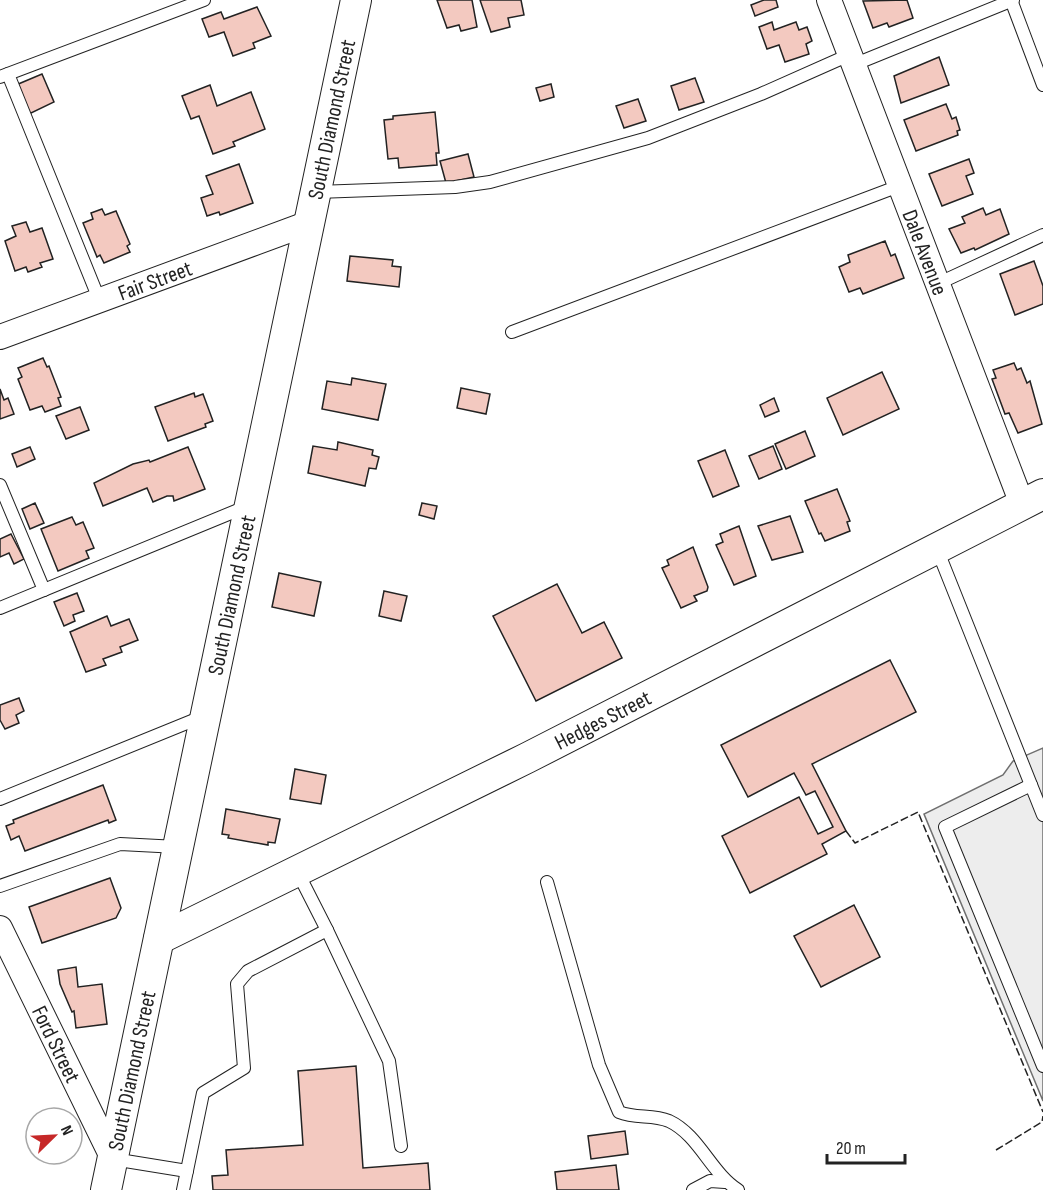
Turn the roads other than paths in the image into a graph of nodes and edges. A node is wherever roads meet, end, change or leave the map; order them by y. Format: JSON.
{"nodes":[{"id":1,"x":204,"y":0,"type":"edge"},
{"id":2,"x":356,"y":0,"type":"edge"},
{"id":3,"x":829,"y":0,"type":"edge"},
{"id":4,"x":1012,"y":0,"type":"edge"},
{"id":5,"x":851,"y":60,"type":"junction"},
{"id":6,"x":4,"y":75,"type":"edge"},
{"id":7,"x":1043,"y":85,"type":"edge"},
{"id":8,"x":899,"y":186,"type":"junction"},
{"id":9,"x":315,"y":192,"type":"junction"},
{"id":10,"x":309,"y":223,"type":"junction"},
{"id":11,"x":1043,"y":235,"type":"edge"},
{"id":12,"x":937,"y":284,"type":"junction"},
{"id":13,"x":99,"y":299,"type":"junction"},
{"id":14,"x":512,"y":332,"type":"dead end"},
{"id":15,"x":0,"y":338,"type":"edge"},
{"id":16,"x":0,"y":485,"type":"edge"},
{"id":17,"x":1032,"y":499,"type":"edge"},
{"id":18,"x":249,"y":506,"type":"junction"},
{"id":19,"x":937,"y":548,"type":"junction"},
{"id":20,"x":44,"y":590,"type":"junction"},
{"id":21,"x":0,"y":608,"type":"edge"},
{"id":22,"x":206,"y":715,"type":"junction"},
{"id":23,"x":1031,"y":785,"type":"junction"},
{"id":24,"x":0,"y":799,"type":"edge"},
{"id":25,"x":1043,"y":815,"type":"edge"},
{"id":26,"x":178,"y":847,"type":"junction"},
{"id":27,"x":298,"y":873,"type":"junction"},
{"id":28,"x":547,"y":882,"type":"dead end"},
{"id":29,"x":0,"y":886,"type":"edge"},
{"id":30,"x":0,"y":928,"type":"edge"},
{"id":31,"x":327,"y":930,"type":"junction"},
{"id":32,"x":159,"y":939,"type":"junction"},
{"id":33,"x":1043,"y":1066,"type":"edge"},
{"id":34,"x":401,"y":1146,"type":"dead end"},
{"id":35,"x":113,"y":1159,"type":"junction"},
{"id":36,"x":187,"y":1171,"type":"junction"},
{"id":37,"x":725,"y":1182,"type":"junction"},
{"id":38,"x":106,"y":1190,"type":"edge"},
{"id":39,"x":183,"y":1190,"type":"edge"},
{"id":40,"x":693,"y":1190,"type":"edge"},
{"id":41,"x":738,"y":1190,"type":"edge"}],
"edges":[{"from":1,"to":6,"type":"lane"},
{"from":2,"to":9,"type":"street","name":"South Diamond Street"},
{"from":3,"to":5,"type":"street","name":"Dale Avenue"},
{"from":4,"to":5,"type":"lane"},
{"from":4,"to":7,"type":"lane"},
{"from":5,"to":8,"type":"street","name":"Dale Avenue"},
{"from":5,"to":9,"type":"lane"},
{"from":6,"to":13,"type":"lane"},
{"from":8,"to":12,"type":"street","name":"Dale Avenue"},
{"from":8,"to":14,"type":"lane"},
{"from":9,"to":10,"type":"street","name":"South Diamond Street"},
{"from":10,"to":13,"type":"street","name":"Fair Street"},
{"from":10,"to":18,"type":"street","name":"South Diamond Street"},
{"from":11,"to":12,"type":"lane"},
{"from":12,"to":17,"type":"street","name":"Dale Avenue"},
{"from":13,"to":15,"type":"street","name":"Fair Street"},
{"from":16,"to":20,"type":"lane"},
{"from":17,"to":19,"type":"street","name":"Hedges Street"},
{"from":18,"to":20,"type":"lane"},
{"from":18,"to":22,"type":"street","name":"South Diamond Street"},
{"from":19,"to":23,"type":"lane"},
{"from":19,"to":27,"type":"street","name":"Hedges Street"},
{"from":20,"to":21,"type":"lane"},
{"from":22,"to":24,"type":"lane"},
{"from":22,"to":26,"type":"street","name":"South Diamond Street"},
{"from":23,"to":25,"type":"lane"},
{"from":23,"to":33,"type":"lane"},
{"from":26,"to":29,"type":"lane"},
{"from":26,"to":32,"type":"street","name":"South Diamond Street"},
{"from":27,"to":31,"type":"lane"},
{"from":27,"to":32,"type":"street","name":"Hedges Street"},
{"from":28,"to":37,"type":"lane"},
{"from":30,"to":35,"type":"street","name":"Ford Street"},
{"from":31,"to":34,"type":"lane"},
{"from":31,"to":36,"type":"lane"},
{"from":32,"to":35,"type":"street","name":"South Diamond Street"},
{"from":35,"to":36,"type":"lane"},
{"from":35,"to":38,"type":"street","name":"South Diamond Street"},
{"from":36,"to":39,"type":"lane"},
{"from":37,"to":40,"type":"lane"},
{"from":37,"to":41,"type":"lane"}]}
